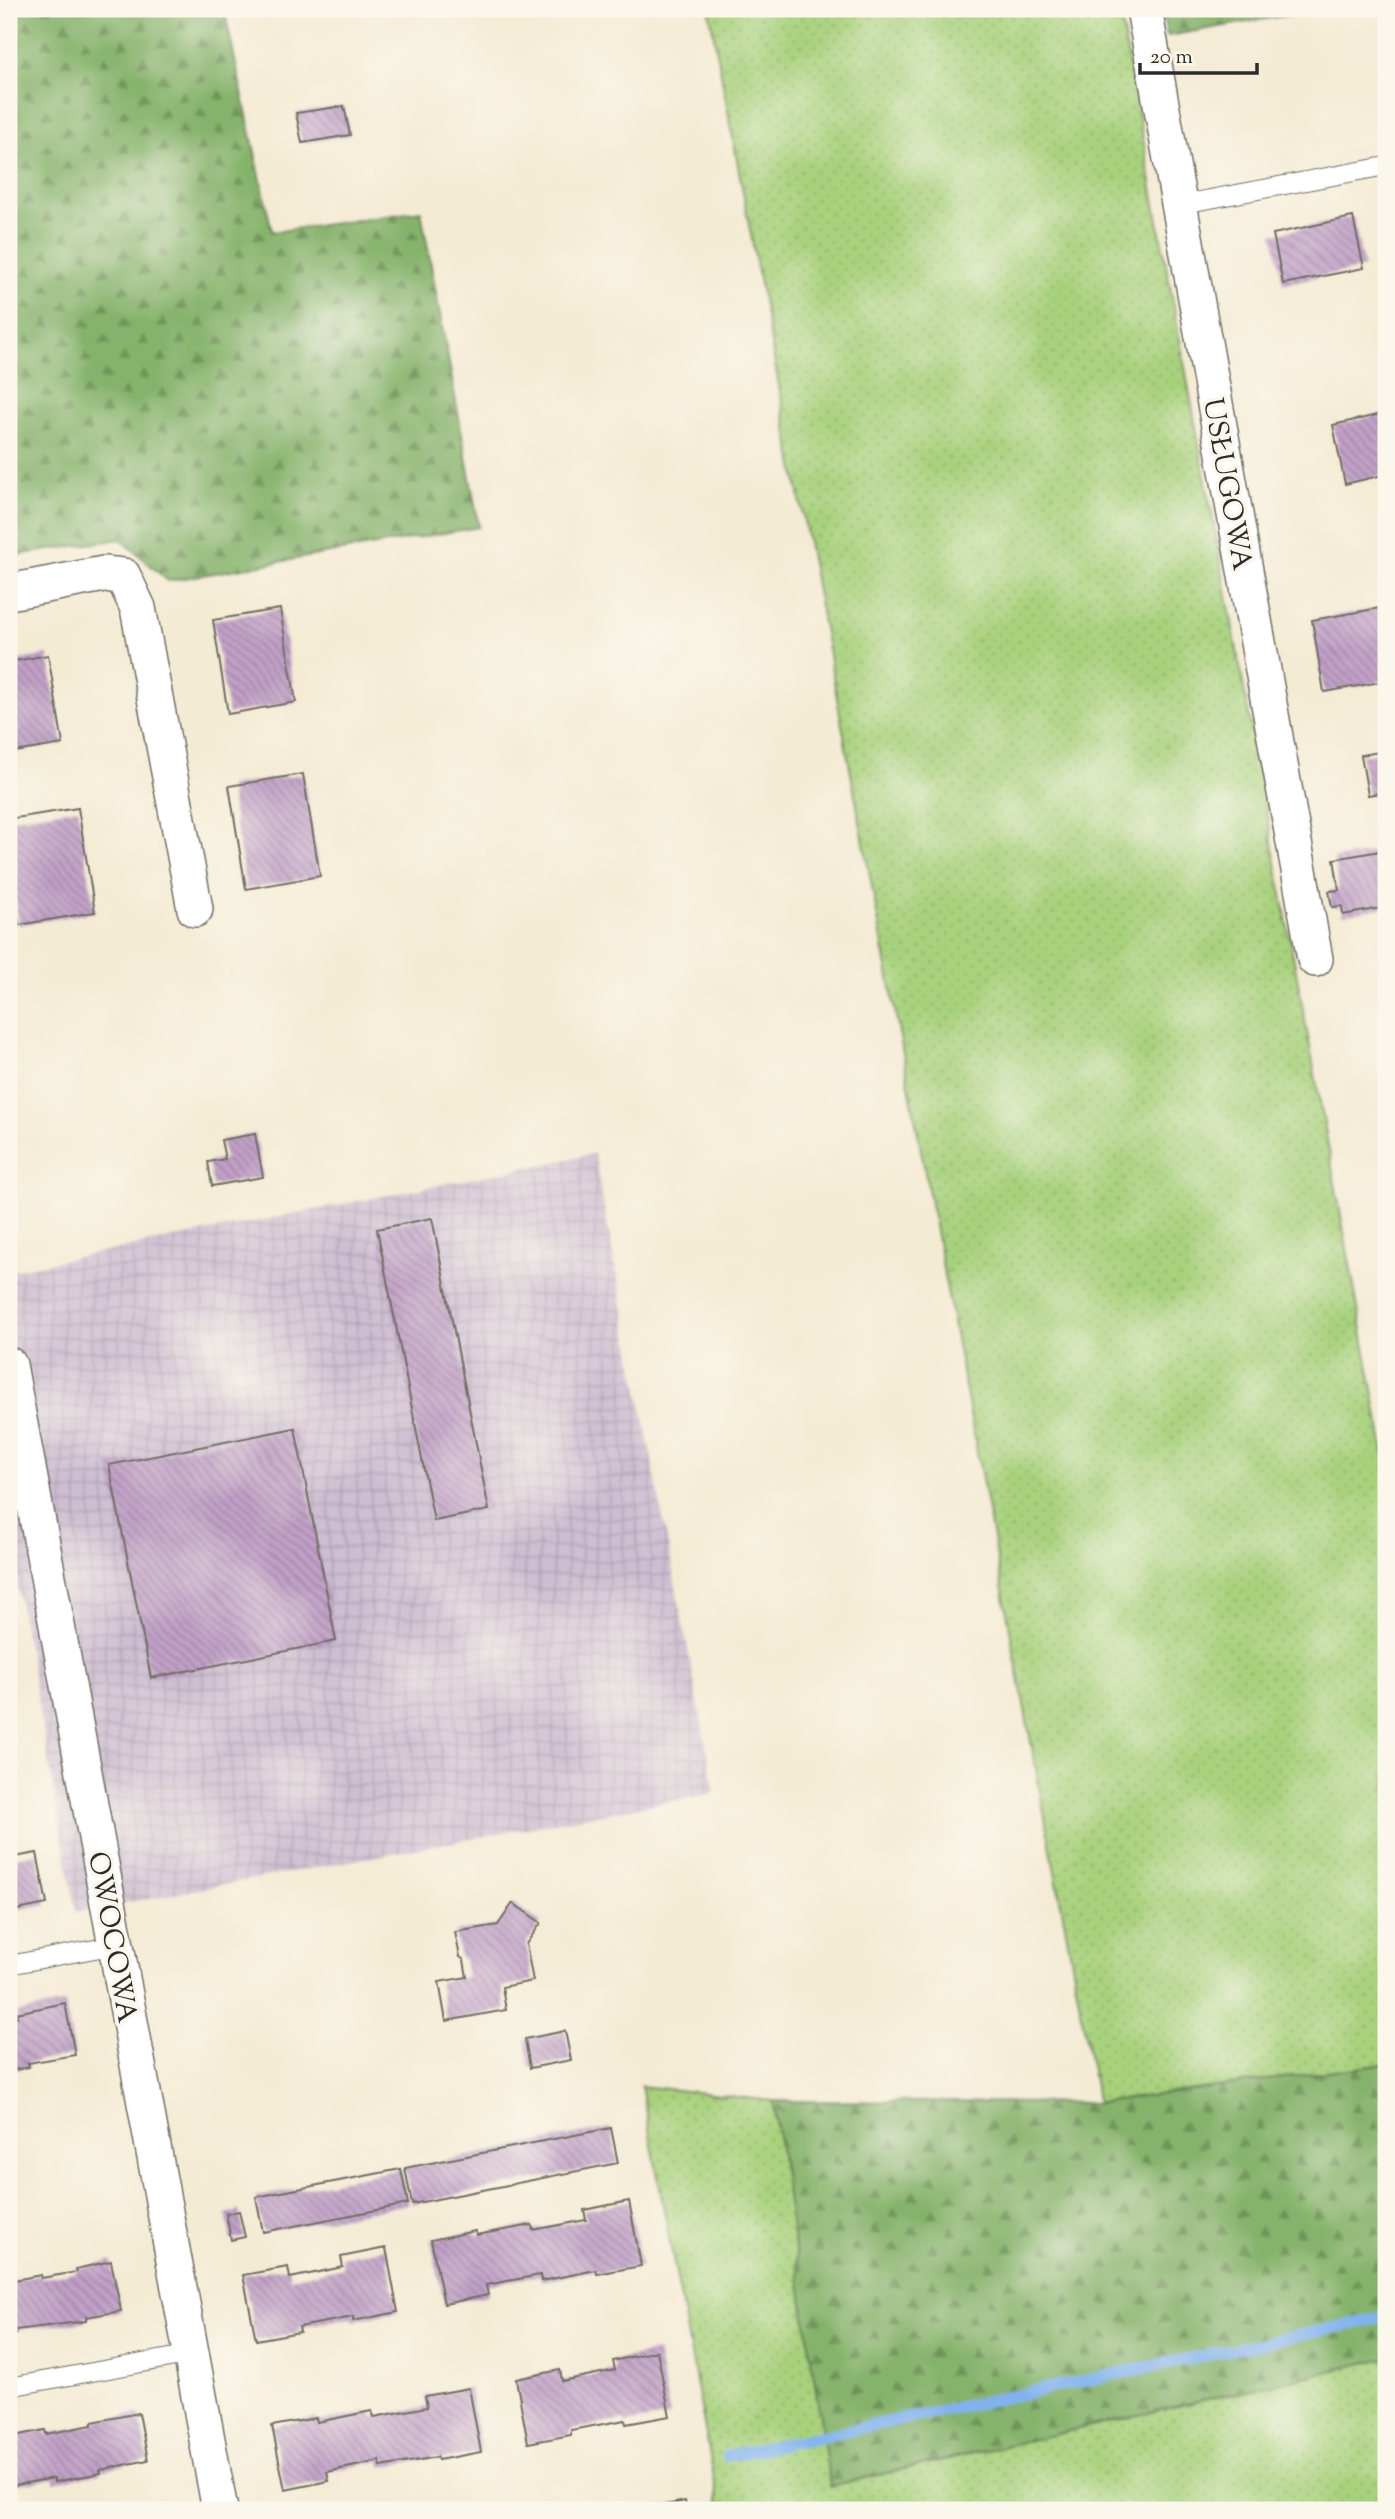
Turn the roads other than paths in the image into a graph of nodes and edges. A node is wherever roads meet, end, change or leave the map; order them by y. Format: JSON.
{"nodes":[{"id":1,"x":1144,"y":9,"type":"edge"},
{"id":2,"x":1386,"y":166,"type":"edge"},
{"id":3,"x":1178,"y":205,"type":"junction"},
{"id":4,"x":9,"y":592,"type":"edge"},
{"id":5,"x":195,"y":909,"type":"dead end"},
{"id":6,"x":1315,"y":959,"type":"dead end"},
{"id":7,"x":9,"y":1365,"type":"edge"},
{"id":8,"x":116,"y":1944,"type":"junction"},
{"id":9,"x":9,"y":1965,"type":"edge"},
{"id":10,"x":192,"y":2354,"type":"junction"},
{"id":11,"x":9,"y":2387,"type":"edge"},
{"id":12,"x":220,"y":2510,"type":"edge"}],
"edges":[{"from":1,"to":3,"type":"street","name":"USŁUGOWA"},
{"from":2,"to":3,"type":"lane"},
{"from":3,"to":6,"type":"street","name":"USŁUGOWA"},
{"from":4,"to":5,"type":"street"},
{"from":7,"to":8,"type":"street","name":"OWOCOWA"},
{"from":8,"to":9,"type":"lane"},
{"from":8,"to":10,"type":"street","name":"OWOCOWA"},
{"from":10,"to":11,"type":"lane"},
{"from":10,"to":12,"type":"street","name":"OWOCOWA"}]}
